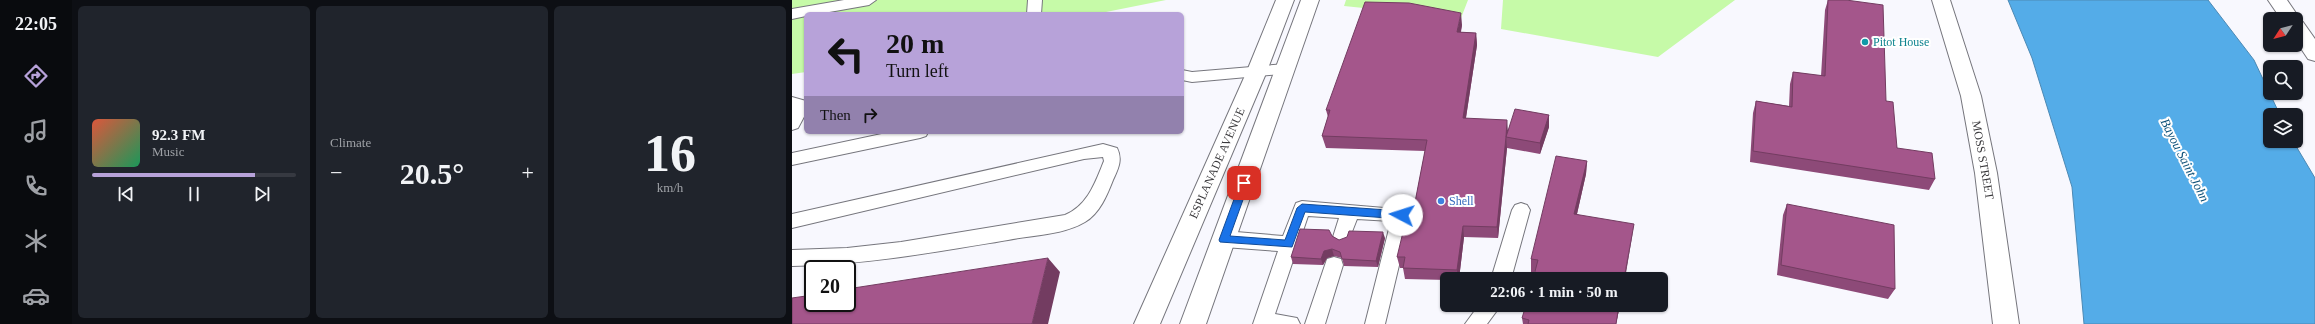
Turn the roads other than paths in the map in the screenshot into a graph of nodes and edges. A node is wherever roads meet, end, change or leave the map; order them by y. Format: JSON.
{"nodes":[{"id":1,"x":869,"y":0,"type":"edge"},
{"id":2,"x":1036,"y":0,"type":"edge"},
{"id":3,"x":1285,"y":0,"type":"edge"},
{"id":4,"x":1310,"y":0,"type":"edge"},
{"id":5,"x":1942,"y":0,"type":"edge"},
{"id":6,"x":2277,"y":0,"type":"edge"},
{"id":7,"x":1034,"y":12,"type":"edge"},
{"id":8,"x":2286,"y":12,"type":"edge"},
{"id":9,"x":792,"y":14,"type":"edge"},
{"id":10,"x":2303,"y":21,"type":"edge"},
{"id":11,"x":2315,"y":22,"type":"edge"},
{"id":12,"x":2303,"y":36,"type":"edge"},
{"id":13,"x":2315,"y":54,"type":"edge"},
{"id":14,"x":1286,"y":69,"type":"junction"},
{"id":15,"x":1257,"y":71,"type":"junction"},
{"id":16,"x":1185,"y":78,"type":"edge"},
{"id":17,"x":800,"y":105,"type":"edge"},
{"id":18,"x":792,"y":124,"type":"edge"},
{"id":19,"x":911,"y":134,"type":"edge"},
{"id":20,"x":792,"y":160,"type":"edge"},
{"id":21,"x":1521,"y":210,"type":"dead end"},
{"id":22,"x":1350,"y":211,"type":"junction"},
{"id":23,"x":792,"y":221,"type":"edge"},
{"id":24,"x":1342,"y":237,"type":"edge"},
{"id":25,"x":1224,"y":240,"type":"junction"},
{"id":26,"x":1288,"y":244,"type":"junction"},
{"id":27,"x":792,"y":258,"type":"edge"},
{"id":28,"x":1334,"y":265,"type":"dead end"},
{"id":29,"x":1503,"y":272,"type":"edge"},
{"id":30,"x":1485,"y":312,"type":"edge"},
{"id":31,"x":1260,"y":323,"type":"edge"},
{"id":32,"x":1147,"y":324,"type":"edge"},
{"id":33,"x":1193,"y":324,"type":"edge"},
{"id":34,"x":1290,"y":324,"type":"edge"},
{"id":35,"x":1315,"y":324,"type":"edge"},
{"id":36,"x":1375,"y":324,"type":"edge"},
{"id":37,"x":1475,"y":324,"type":"edge"},
{"id":38,"x":2006,"y":324,"type":"edge"}],
"edges":[{"from":1,"to":9,"type":"lane"},
{"from":2,"to":7,"type":"lane"},
{"from":3,"to":15,"type":"street","name":"ESPLANADE AVENUE"},
{"from":4,"to":14,"type":"street"},
{"from":5,"to":38,"type":"street","name":"MOSS STREET"},
{"from":6,"to":8,"type":"street"},
{"from":10,"to":11,"type":"street"},
{"from":12,"to":13,"type":"street"},
{"from":14,"to":15,"type":"lane"},
{"from":14,"to":25,"type":"street"},
{"from":15,"to":16,"type":"lane"},
{"from":15,"to":32,"type":"street","name":"ESPLANADE AVENUE"},
{"from":17,"to":18,"type":"lane"},
{"from":19,"to":20,"type":"lane"},
{"from":21,"to":29,"type":"lane"},
{"from":22,"to":24,"type":"lane"},
{"from":22,"to":26,"type":"lane"},
{"from":22,"to":36,"type":"lane"},
{"from":23,"to":27,"type":"lane"},
{"from":25,"to":26,"type":"lane"},
{"from":25,"to":33,"type":"street"},
{"from":26,"to":31,"type":"lane"},
{"from":28,"to":35,"type":"lane"},
{"from":30,"to":37,"type":"lane"},
{"from":31,"to":34,"type":"lane"}]}
